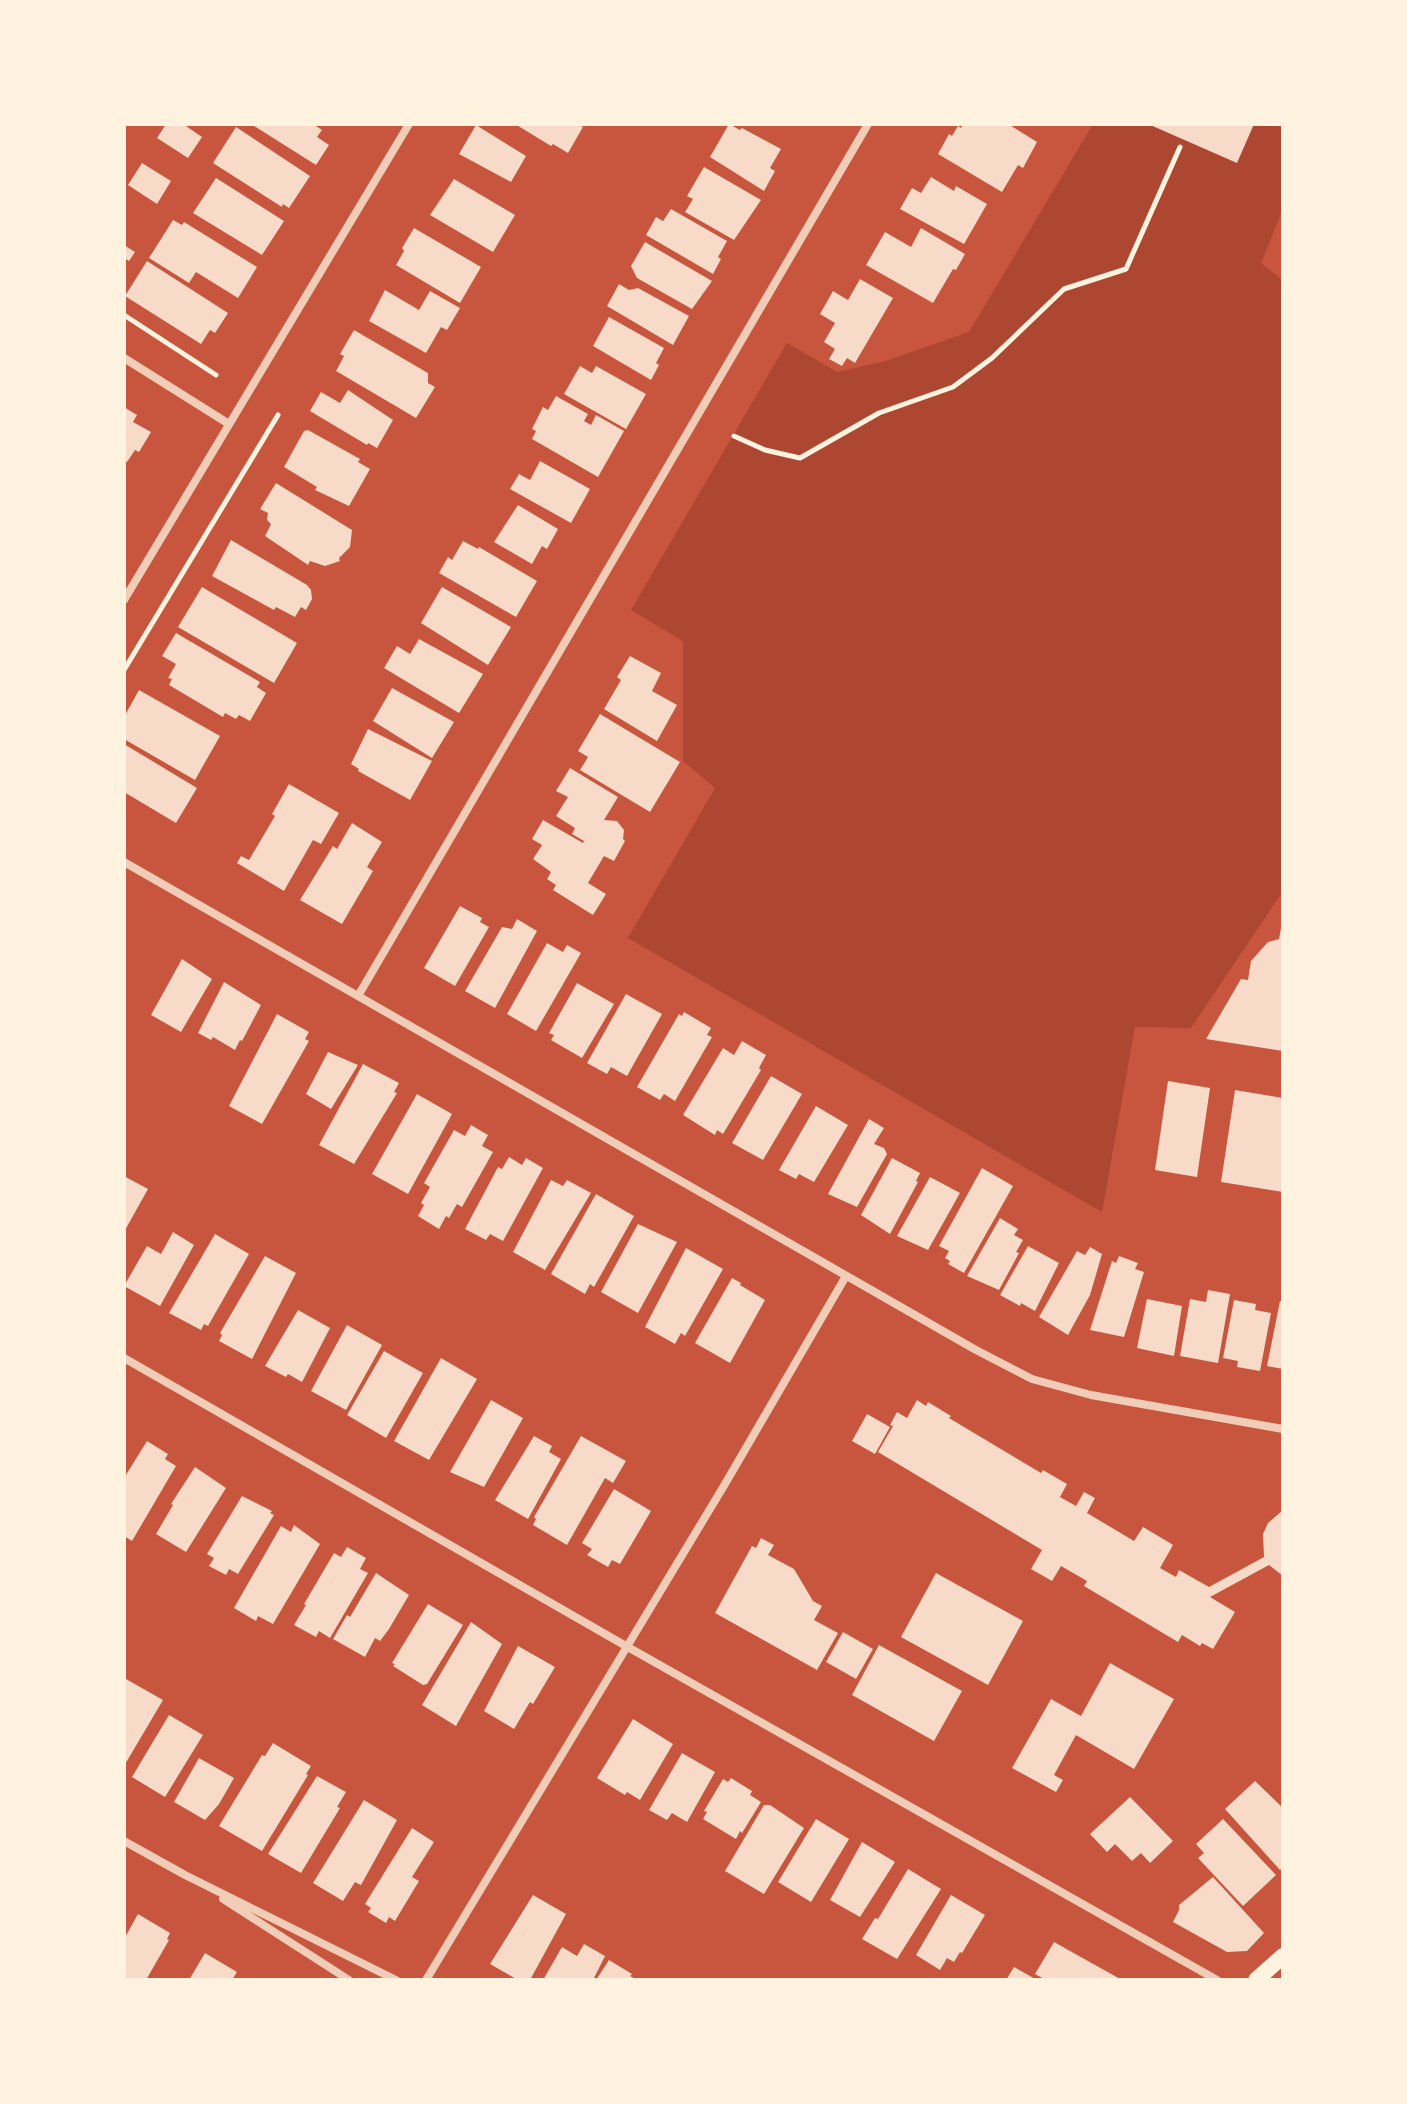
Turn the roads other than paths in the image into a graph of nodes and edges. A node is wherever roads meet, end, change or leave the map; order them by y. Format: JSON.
{"nodes":[{"id":1,"x":409,"y":124,"type":"edge"},
{"id":2,"x":868,"y":124,"type":"edge"},
{"id":3,"x":124,"y":358,"type":"edge"},
{"id":4,"x":229,"y":424,"type":"junction"},
{"id":5,"x":124,"y":600,"type":"edge"},
{"id":6,"x":124,"y":862,"type":"edge"},
{"id":7,"x":358,"y":996,"type":"junction"},
{"id":8,"x":846,"y":1276,"type":"junction"},
{"id":9,"x":124,"y":1358,"type":"edge"},
{"id":10,"x":1283,"y":1429,"type":"edge"},
{"id":11,"x":626,"y":1646,"type":"junction"},
{"id":12,"x":124,"y":1841,"type":"edge"},
{"id":13,"x":185,"y":1875,"type":"junction"},
{"id":14,"x":1283,"y":1956,"type":"edge"},
{"id":15,"x":349,"y":1980,"type":"edge"},
{"id":16,"x":396,"y":1980,"type":"edge"},
{"id":17,"x":426,"y":1980,"type":"edge"},
{"id":18,"x":1217,"y":1980,"type":"edge"},
{"id":19,"x":1256,"y":1980,"type":"edge"}],
"edges":[{"from":1,"to":4,"type":"street"},
{"from":2,"to":7,"type":"street"},
{"from":3,"to":4,"type":"street"},
{"from":4,"to":5,"type":"street"},
{"from":6,"to":7,"type":"street"},
{"from":7,"to":8,"type":"street"},
{"from":8,"to":10,"type":"street"},
{"from":8,"to":11,"type":"street"},
{"from":9,"to":11,"type":"street"},
{"from":11,"to":17,"type":"street"},
{"from":11,"to":18,"type":"street"},
{"from":12,"to":13,"type":"street"},
{"from":13,"to":15,"type":"street"},
{"from":13,"to":16,"type":"street"},
{"from":14,"to":19,"type":"main road"}]}
